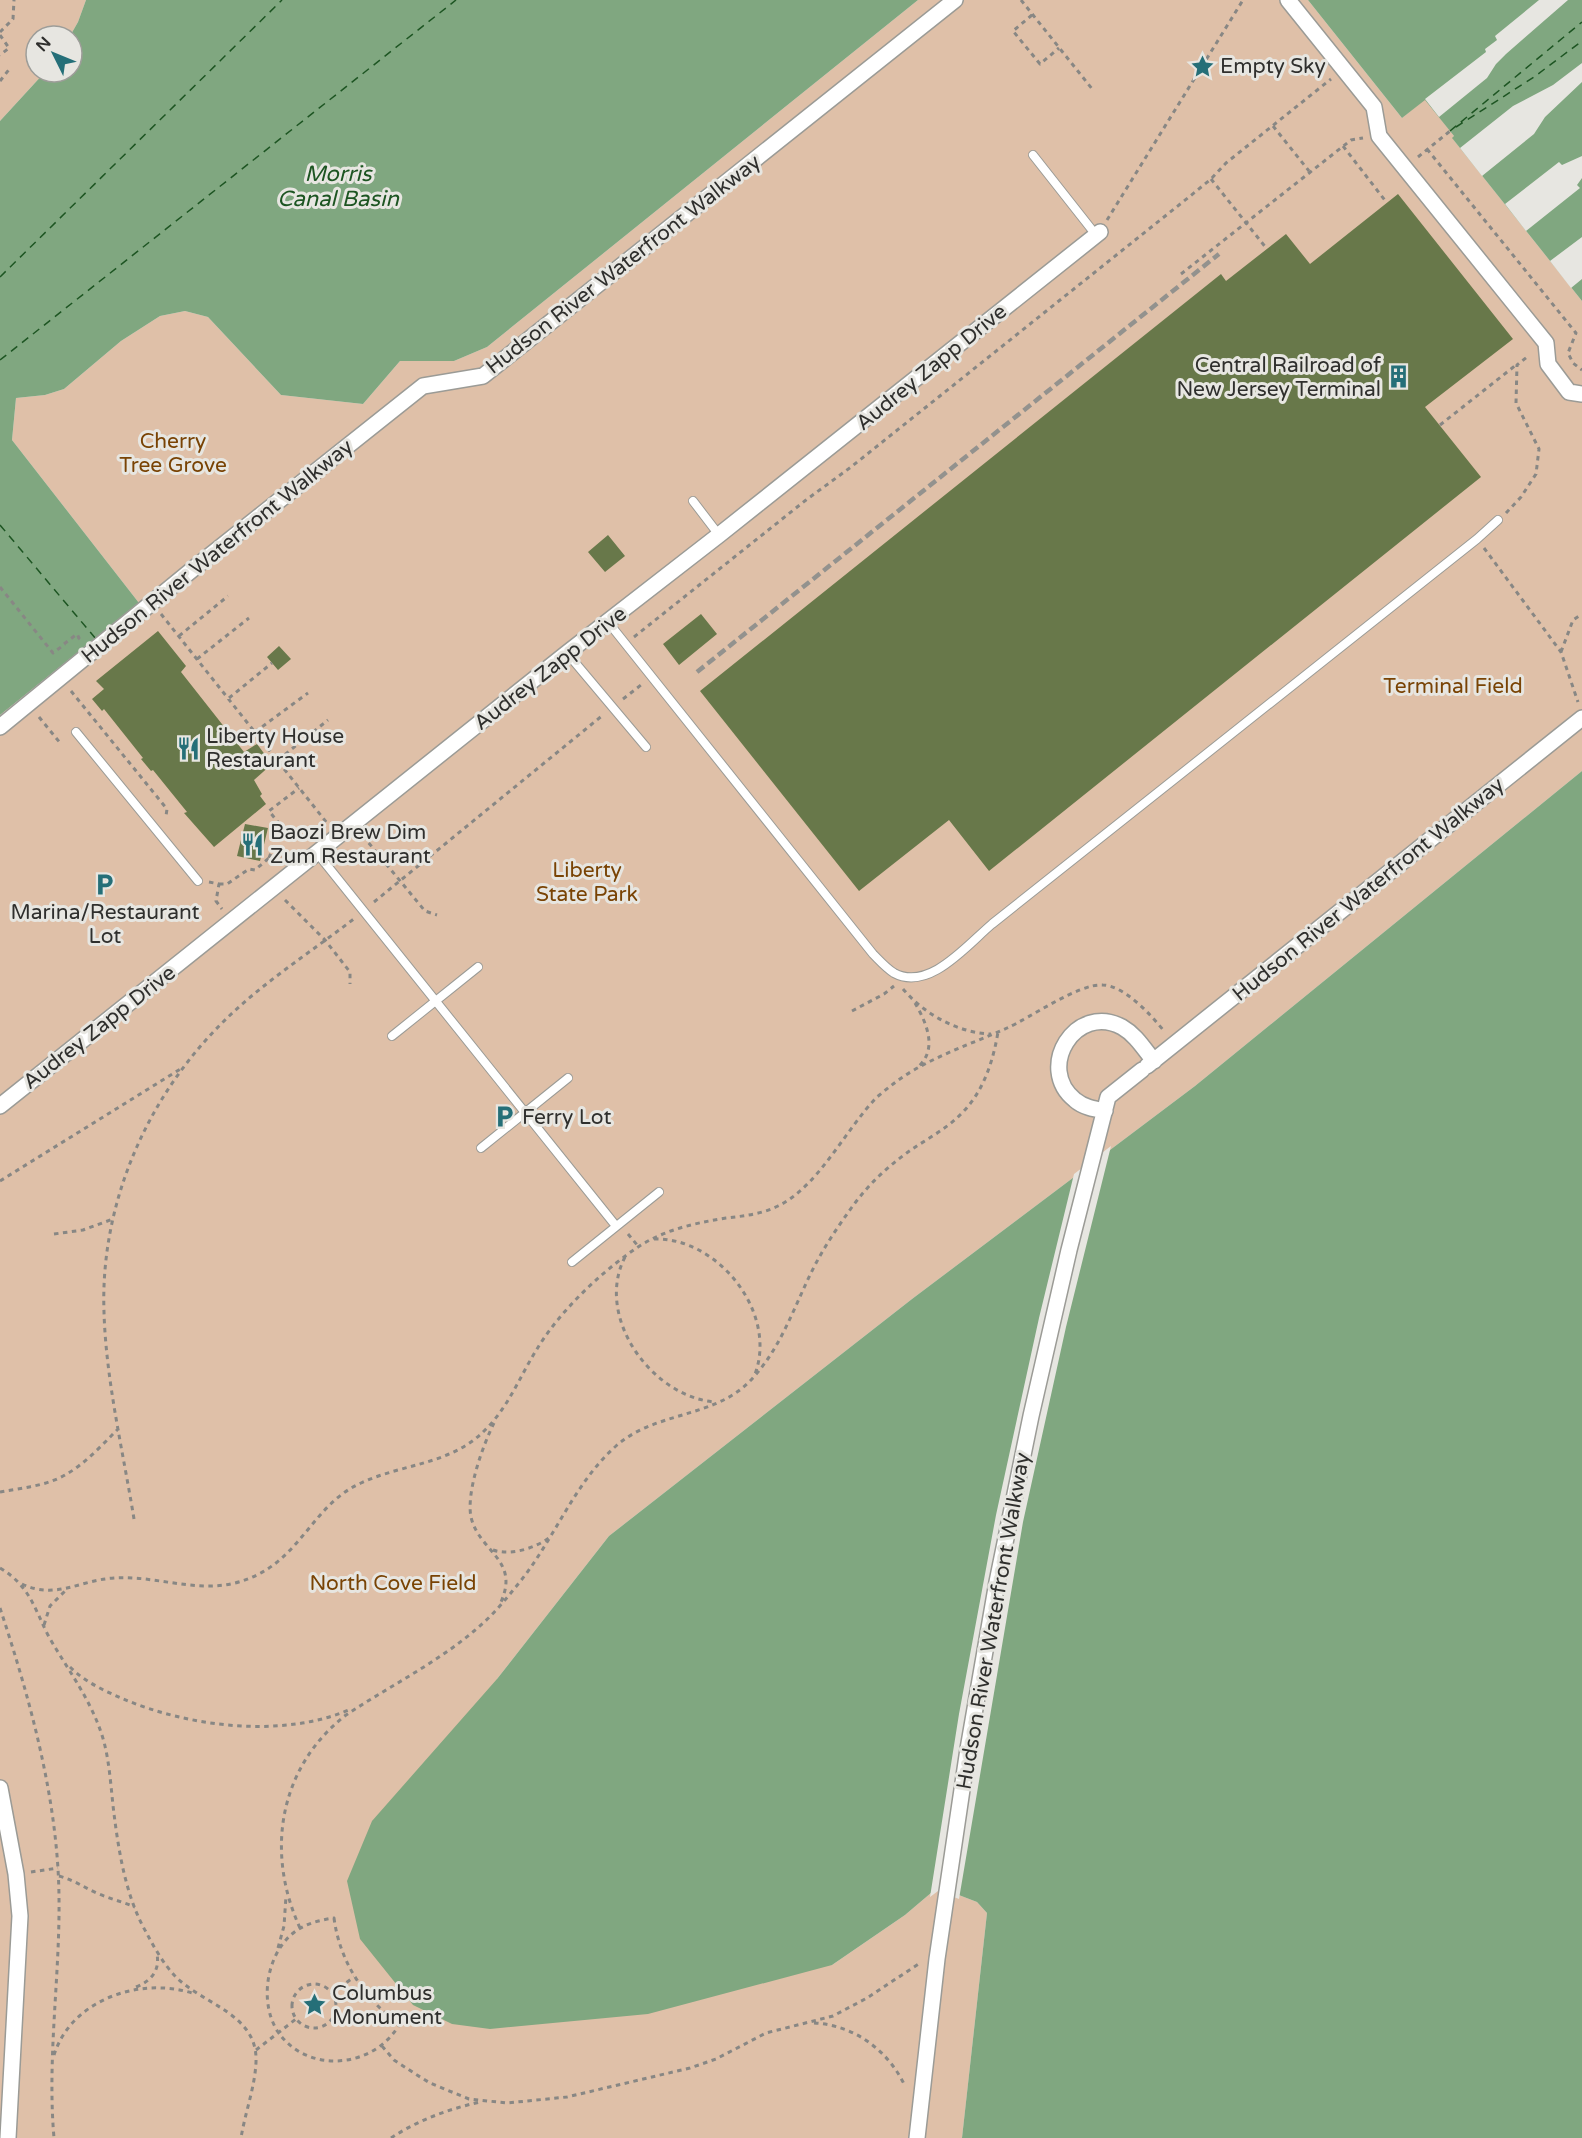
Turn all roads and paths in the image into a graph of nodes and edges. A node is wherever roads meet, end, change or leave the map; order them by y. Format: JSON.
{"nodes":[{"id":1,"x":14,"y":0,"type":"edge"},
{"id":2,"x":955,"y":0,"type":"edge"},
{"id":3,"x":1021,"y":0,"type":"edge"},
{"id":4,"x":1243,"y":0,"type":"edge"},
{"id":5,"x":1288,"y":0,"type":"edge"},
{"id":6,"x":1032,"y":15,"type":"junction"},
{"id":7,"x":0,"y":34,"type":"edge"},
{"id":8,"x":1059,"y":48,"type":"junction"},
{"id":9,"x":0,"y":55,"type":"edge"},
{"id":10,"x":11,"y":67,"type":"dead end"},
{"id":11,"x":1343,"y":69,"type":"junction"},
{"id":12,"x":0,"y":81,"type":"edge"},
{"id":13,"x":1093,"y":90,"type":"dead end"},
{"id":14,"x":1273,"y":126,"type":"junction"},
{"id":15,"x":1450,"y":131,"type":"dead end"},
{"id":16,"x":1379,"y":136,"type":"junction"},
{"id":17,"x":1343,"y":146,"type":"junction"},
{"id":18,"x":1033,"y":155,"type":"dead end"},
{"id":19,"x":1310,"y":172,"type":"junction"},
{"id":20,"x":1211,"y":179,"type":"junction"},
{"id":21,"x":1388,"y":203,"type":"dead end"},
{"id":22,"x":1246,"y":223,"type":"junction"},
{"id":23,"x":1098,"y":233,"type":"junction"},
{"id":24,"x":1267,"y":249,"type":"dead end"},
{"id":25,"x":1181,"y":273,"type":"dead end"},
{"id":26,"x":1527,"y":357,"type":"dead end"},
{"id":27,"x":1517,"y":365,"type":"junction"},
{"id":28,"x":1582,"y":370,"type":"edge"},
{"id":29,"x":1582,"y":394,"type":"edge"},
{"id":30,"x":1440,"y":425,"type":"dead end"},
{"id":31,"x":693,"y":501,"type":"dead end"},
{"id":32,"x":1498,"y":520,"type":"joint"},
{"id":33,"x":719,"y":535,"type":"junction"},
{"id":34,"x":1477,"y":539,"type":"junction"},
{"id":35,"x":0,"y":587,"type":"edge"},
{"id":36,"x":228,"y":596,"type":"dead end"},
{"id":37,"x":153,"y":603,"type":"junction"},
{"id":38,"x":1582,"y":614,"type":"edge"},
{"id":39,"x":249,"y":618,"type":"dead end"},
{"id":40,"x":608,"y":622,"type":"junction"},
{"id":41,"x":179,"y":636,"type":"junction"},
{"id":42,"x":65,"y":644,"type":"dead end"},
{"id":43,"x":626,"y":644,"type":"junction"},
{"id":44,"x":567,"y":652,"type":"junction"},
{"id":45,"x":1561,"y":652,"type":"junction"},
{"id":46,"x":197,"y":659,"type":"junction"},
{"id":47,"x":272,"y":663,"type":"dead end"},
{"id":48,"x":652,"y":677,"type":"junction"},
{"id":49,"x":61,"y":678,"type":"junction"},
{"id":50,"x":308,"y":693,"type":"dead end"},
{"id":51,"x":229,"y":698,"type":"junction"},
{"id":52,"x":28,"y":704,"type":"junction"},
{"id":53,"x":613,"y":706,"type":"junction"},
{"id":54,"x":1582,"y":718,"type":"edge"},
{"id":55,"x":328,"y":720,"type":"dead end"},
{"id":56,"x":0,"y":727,"type":"edge"},
{"id":57,"x":76,"y":732,"type":"dead end"},
{"id":58,"x":255,"y":732,"type":"junction"},
{"id":59,"x":61,"y":744,"type":"dead end"},
{"id":60,"x":646,"y":747,"type":"dead end"},
{"id":61,"x":278,"y":760,"type":"junction"},
{"id":62,"x":299,"y":788,"type":"junction"},
{"id":63,"x":166,"y":816,"type":"dead end"},
{"id":64,"x":354,"y":825,"type":"junction"},
{"id":65,"x":320,"y":831,"type":"dead end"},
{"id":66,"x":317,"y":854,"type":"junction"},
{"id":67,"x":287,"y":857,"type":"dead end"},
{"id":68,"x":269,"y":858,"type":"junction"},
{"id":69,"x":399,"y":880,"type":"junction"},
{"id":70,"x":198,"y":881,"type":"joint"},
{"id":71,"x":219,"y":884,"type":"junction"},
{"id":72,"x":274,"y":888,"type":"junction"},
{"id":73,"x":363,"y":911,"type":"junction"},
{"id":74,"x":436,"y":915,"type":"dead end"},
{"id":75,"x":232,"y":922,"type":"junction"},
{"id":76,"x":325,"y":940,"type":"junction"},
{"id":77,"x":478,"y":967,"type":"dead end"},
{"id":78,"x":350,"y":984,"type":"dead end"},
{"id":79,"x":914,"y":1001,"type":"junction"},
{"id":80,"x":436,"y":1002,"type":"junction"},
{"id":81,"x":852,"y":1011,"type":"dead end"},
{"id":82,"x":998,"y":1032,"type":"junction"},
{"id":83,"x":392,"y":1036,"type":"dead end"},
{"id":84,"x":1174,"y":1044,"type":"junction"},
{"id":85,"x":1148,"y":1066,"type":"junction"},
{"id":86,"x":183,"y":1067,"type":"junction"},
{"id":87,"x":915,"y":1069,"type":"junction"},
{"id":88,"x":568,"y":1078,"type":"dead end"},
{"id":89,"x":0,"y":1106,"type":"edge"},
{"id":90,"x":1105,"y":1112,"type":"junction"},
{"id":91,"x":525,"y":1113,"type":"junction"},
{"id":92,"x":481,"y":1148,"type":"dead end"},
{"id":93,"x":0,"y":1181,"type":"edge"},
{"id":94,"x":659,"y":1192,"type":"dead end"},
{"id":95,"x":113,"y":1219,"type":"junction"},
{"id":96,"x":616,"y":1226,"type":"junction"},
{"id":97,"x":54,"y":1234,"type":"dead end"},
{"id":98,"x":651,"y":1239,"type":"junction"},
{"id":99,"x":626,"y":1255,"type":"junction"},
{"id":100,"x":572,"y":1262,"type":"dead end"},
{"id":101,"x":754,"y":1376,"type":"junction"},
{"id":102,"x":718,"y":1402,"type":"junction"},
{"id":103,"x":496,"y":1419,"type":"junction"},
{"id":104,"x":119,"y":1428,"type":"junction"},
{"id":105,"x":0,"y":1492,"type":"edge"},
{"id":106,"x":134,"y":1519,"type":"dead end"},
{"id":107,"x":554,"y":1533,"type":"junction"},
{"id":108,"x":492,"y":1549,"type":"junction"},
{"id":109,"x":0,"y":1568,"type":"edge"},
{"id":110,"x":21,"y":1584,"type":"junction"},
{"id":111,"x":66,"y":1590,"type":"junction"},
{"id":112,"x":0,"y":1608,"type":"edge"},
{"id":113,"x":494,"y":1612,"type":"junction"},
{"id":114,"x":44,"y":1627,"type":"junction"},
{"id":115,"x":64,"y":1662,"type":"junction"},
{"id":116,"x":361,"y":1705,"type":"junction"},
{"id":117,"x":0,"y":1788,"type":"edge"},
{"id":118,"x":58,"y":1876,"type":"junction"},
{"id":119,"x":286,"y":1886,"type":"junction"},
{"id":120,"x":135,"y":1907,"type":"junction"},
{"id":121,"x":300,"y":1928,"type":"junction"},
{"id":122,"x":155,"y":1947,"type":"junction"},
{"id":123,"x":938,"y":1949,"type":"junction"},
{"id":124,"x":277,"y":1953,"type":"junction"},
{"id":125,"x":354,"y":1977,"type":"junction"},
{"id":126,"x":128,"y":1990,"type":"junction"},
{"id":127,"x":332,"y":1993,"type":"junction"},
{"id":128,"x":205,"y":1998,"type":"junction"},
{"id":129,"x":296,"y":2019,"type":"junction"},
{"id":130,"x":809,"y":2023,"type":"junction"},
{"id":131,"x":279,"y":2032,"type":"junction"},
{"id":132,"x":382,"y":2046,"type":"junction"},
{"id":133,"x":256,"y":2050,"type":"junction"},
{"id":134,"x":52,"y":2066,"type":"junction"},
{"id":135,"x":907,"y":2092,"type":"dead end"},
{"id":136,"x":482,"y":2102,"type":"junction"},
{"id":137,"x":8,"y":2138,"type":"edge"},
{"id":138,"x":54,"y":2138,"type":"edge"},
{"id":139,"x":241,"y":2138,"type":"edge"},
{"id":140,"x":391,"y":2138,"type":"edge"},
{"id":141,"x":916,"y":2138,"type":"edge"}],
"edges":[{"from":1,"to":7,"type":"path"},
{"from":2,"to":37,"type":"street","name":"Hudson River Waterfront Walkway"},
{"from":3,"to":6,"type":"path"},
{"from":4,"to":23,"type":"path"},
{"from":5,"to":11,"type":"street"},
{"from":6,"to":8,"type":"path"},
{"from":6,"to":8,"type":"path"},
{"from":7,"to":9,"type":"path"},
{"from":8,"to":13,"type":"path"},
{"from":10,"to":12,"type":"path"},
{"from":11,"to":14,"type":"path"},
{"from":11,"to":16,"type":"street"},
{"from":14,"to":19,"type":"path"},
{"from":14,"to":20,"type":"path"},
{"from":15,"to":28,"type":"path"},
{"from":16,"to":17,"type":"path"},
{"from":16,"to":29,"type":"street"},
{"from":17,"to":19,"type":"path"},
{"from":17,"to":21,"type":"path"},
{"from":18,"to":23,"type":"lane"},
{"from":19,"to":22,"type":"path"},
{"from":20,"to":22,"type":"path"},
{"from":20,"to":43,"type":"path"},
{"from":22,"to":24,"type":"path"},
{"from":22,"to":25,"type":"path"},
{"from":23,"to":33,"type":"street","name":"Audrey Zapp Drive"},
{"from":26,"to":27,"type":"path"},
{"from":27,"to":30,"type":"path"},
{"from":27,"to":32,"type":"path"},
{"from":31,"to":33,"type":"lane"},
{"from":32,"to":34,"type":"lane"},
{"from":33,"to":40,"type":"street","name":"Audrey Zapp Drive"},
{"from":34,"to":45,"type":"path"},
{"from":34,"to":48,"type":"lane"},
{"from":35,"to":42,"type":"path"},
{"from":36,"to":41,"type":"path"},
{"from":37,"to":41,"type":"path"},
{"from":37,"to":49,"type":"street","name":"Hudson River Waterfront Walkway"},
{"from":38,"to":45,"type":"path"},
{"from":39,"to":46,"type":"path"},
{"from":40,"to":43,"type":"lane"},
{"from":40,"to":44,"type":"street","name":"Audrey Zapp Drive"},
{"from":41,"to":46,"type":"path"},
{"from":43,"to":48,"type":"lane"},
{"from":44,"to":53,"type":"lane"},
{"from":44,"to":64,"type":"street","name":"Audrey Zapp Drive"},
{"from":45,"to":54,"type":"path"},
{"from":46,"to":51,"type":"path"},
{"from":47,"to":51,"type":"path"},
{"from":48,"to":53,"type":"path"},
{"from":49,"to":52,"type":"street","name":"Hudson River Waterfront Walkway"},
{"from":49,"to":63,"type":"path"},
{"from":50,"to":58,"type":"path"},
{"from":51,"to":58,"type":"path"},
{"from":52,"to":56,"type":"street","name":"Hudson River Waterfront Walkway"},
{"from":52,"to":59,"type":"path"},
{"from":53,"to":60,"type":"lane"},
{"from":53,"to":69,"type":"path"},
{"from":54,"to":84,"type":"street","name":"Hudson River Waterfront Walkway"},
{"from":55,"to":61,"type":"path"},
{"from":57,"to":70,"type":"lane"},
{"from":58,"to":61,"type":"path"},
{"from":61,"to":62,"type":"path"},
{"from":62,"to":65,"type":"path"},
{"from":62,"to":68,"type":"path"},
{"from":64,"to":66,"type":"street","name":"Audrey Zapp Drive"},
{"from":64,"to":69,"type":"path"},
{"from":66,"to":72,"type":"street","name":"Audrey Zapp Drive"},
{"from":66,"to":73,"type":"lane"},
{"from":67,"to":68,"type":"path"},
{"from":68,"to":71,"type":"path"},
{"from":69,"to":73,"type":"path"},
{"from":69,"to":74,"type":"path"},
{"from":70,"to":71,"type":"path"},
{"from":71,"to":75,"type":"path"},
{"from":72,"to":75,"type":"street","name":"Audrey Zapp Drive"},
{"from":72,"to":76,"type":"path"},
{"from":73,"to":76,"type":"path"},
{"from":73,"to":80,"type":"lane"},
{"from":75,"to":89,"type":"street","name":"Audrey Zapp Drive"},
{"from":76,"to":78,"type":"path"},
{"from":76,"to":86,"type":"path"},
{"from":77,"to":80,"type":"lane"},
{"from":79,"to":81,"type":"path"},
{"from":79,"to":82,"type":"path"},
{"from":79,"to":87,"type":"path"},
{"from":80,"to":83,"type":"lane"},
{"from":80,"to":91,"type":"lane"},
{"from":82,"to":84,"type":"path"},
{"from":82,"to":87,"type":"path"},
{"from":82,"to":101,"type":"path"},
{"from":84,"to":85,"type":"street","name":"Hudson River Waterfront Walkway"},
{"from":85,"to":90,"type":"street","name":"Hudson River Waterfront Walkway"},
{"from":85,"to":90,"type":"street"},
{"from":86,"to":93,"type":"path"},
{"from":86,"to":95,"type":"path"},
{"from":87,"to":98,"type":"path"},
{"from":88,"to":91,"type":"lane"},
{"from":90,"to":123,"type":"street","name":"Hudson River Waterfront Walkway"},
{"from":91,"to":92,"type":"lane"},
{"from":91,"to":96,"type":"lane"},
{"from":94,"to":96,"type":"lane"},
{"from":95,"to":97,"type":"path"},
{"from":95,"to":104,"type":"path"},
{"from":96,"to":100,"type":"lane"},
{"from":98,"to":99,"type":"path"},
{"from":98,"to":101,"type":"path"},
{"from":99,"to":102,"type":"path"},
{"from":99,"to":103,"type":"path"},
{"from":101,"to":102,"type":"path"},
{"from":102,"to":107,"type":"path"},
{"from":103,"to":108,"type":"path"},
{"from":103,"to":111,"type":"path"},
{"from":104,"to":105,"type":"path"},
{"from":104,"to":106,"type":"path"},
{"from":107,"to":108,"type":"path"},
{"from":107,"to":113,"type":"path"},
{"from":108,"to":113,"type":"path"},
{"from":109,"to":110,"type":"path"},
{"from":110,"to":111,"type":"path"},
{"from":110,"to":114,"type":"path"},
{"from":111,"to":114,"type":"path"},
{"from":112,"to":118,"type":"path"},
{"from":113,"to":116,"type":"path"},
{"from":114,"to":115,"type":"path"},
{"from":115,"to":116,"type":"path"},
{"from":115,"to":120,"type":"path"},
{"from":116,"to":119,"type":"path"},
{"from":117,"to":137,"type":"street"},
{"from":118,"to":120,"type":"path"},
{"from":118,"to":134,"type":"path"},
{"from":119,"to":121,"type":"path"},
{"from":119,"to":124,"type":"path"},
{"from":120,"to":122,"type":"path"},
{"from":121,"to":124,"type":"path"},
{"from":121,"to":125,"type":"path"},
{"from":122,"to":126,"type":"path"},
{"from":122,"to":128,"type":"path"},
{"from":123,"to":130,"type":"path"},
{"from":123,"to":141,"type":"street","name":"Hudson River Waterfront Walkway"},
{"from":124,"to":131,"type":"path"},
{"from":125,"to":127,"type":"path"},
{"from":125,"to":132,"type":"path"},
{"from":126,"to":128,"type":"path"},
{"from":126,"to":134,"type":"path"},
{"from":127,"to":129,"type":"path"},
{"from":127,"to":129,"type":"path"},
{"from":128,"to":133,"type":"path"},
{"from":129,"to":131,"type":"path"},
{"from":130,"to":135,"type":"path"},
{"from":130,"to":136,"type":"path"},
{"from":131,"to":132,"type":"path"},
{"from":131,"to":133,"type":"path"},
{"from":132,"to":136,"type":"path"},
{"from":133,"to":139,"type":"path"},
{"from":134,"to":138,"type":"path"},
{"from":136,"to":140,"type":"path"}]}
